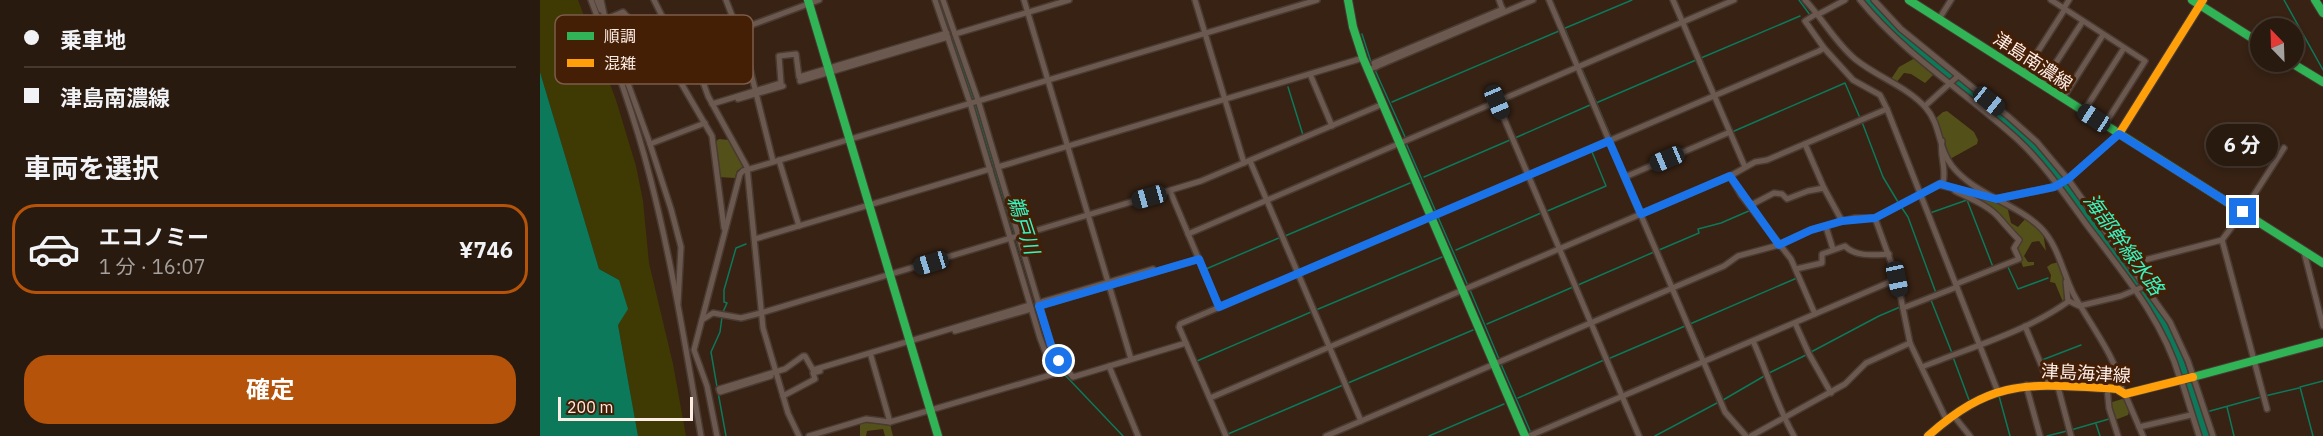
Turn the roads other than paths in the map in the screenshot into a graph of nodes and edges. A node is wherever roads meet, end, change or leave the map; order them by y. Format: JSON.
{"nodes":[{"id":1,"x":591,"y":0,"type":"edge"},
{"id":2,"x":597,"y":0,"type":"edge"},
{"id":3,"x":601,"y":0,"type":"edge"},
{"id":4,"x":654,"y":0,"type":"edge"},
{"id":5,"x":726,"y":0,"type":"edge"},
{"id":6,"x":819,"y":0,"type":"edge"},
{"id":7,"x":935,"y":0,"type":"edge"},
{"id":8,"x":944,"y":0,"type":"edge"},
{"id":9,"x":1024,"y":0,"type":"edge"},
{"id":10,"x":1058,"y":0,"type":"edge"},
{"id":11,"x":1069,"y":0,"type":"edge"},
{"id":12,"x":1195,"y":0,"type":"edge"},
{"id":13,"x":1317,"y":0,"type":"edge"},
{"id":14,"x":1348,"y":0,"type":"edge"},
{"id":15,"x":1499,"y":0,"type":"edge"},
{"id":16,"x":1533,"y":0,"type":"edge"},
{"id":17,"x":1549,"y":0,"type":"edge"},
{"id":18,"x":1674,"y":0,"type":"edge"},
{"id":19,"x":1734,"y":0,"type":"edge"},
{"id":20,"x":1805,"y":0,"type":"edge"},
{"id":21,"x":1845,"y":0,"type":"edge"},
{"id":22,"x":1860,"y":0,"type":"edge"},
{"id":23,"x":1874,"y":0,"type":"edge"},
{"id":24,"x":1909,"y":0,"type":"edge"},
{"id":25,"x":1951,"y":0,"type":"edge"},
{"id":26,"x":2051,"y":0,"type":"edge"},
{"id":27,"x":2069,"y":0,"type":"edge"},
{"id":28,"x":2192,"y":0,"type":"edge"},
{"id":29,"x":2315,"y":0,"type":"edge"},
{"id":30,"x":808,"y":2,"type":"edge"},
{"id":31,"x":2202,"y":3,"type":"edge"},
{"id":32,"x":2064,"y":8,"type":"junction"},
{"id":33,"x":1503,"y":10,"type":"junction"},
{"id":34,"x":1027,"y":11,"type":"junction"},
{"id":35,"x":2323,"y":13,"type":"edge"},
{"id":36,"x":596,"y":15,"type":"edge"},
{"id":37,"x":602,"y":15,"type":"edge"},
{"id":38,"x":604,"y":15,"type":"edge"},
{"id":39,"x":662,"y":15,"type":"edge"},
{"id":40,"x":732,"y":15,"type":"edge"},
{"id":41,"x":1816,"y":15,"type":"junction"},
{"id":42,"x":1939,"y":19,"type":"junction"},
{"id":43,"x":2083,"y":21,"type":"junction"},
{"id":44,"x":1683,"y":22,"type":"junction"},
{"id":45,"x":753,"y":24,"type":"edge"},
{"id":46,"x":955,"y":32,"type":"junction"},
{"id":47,"x":1204,"y":33,"type":"junction"},
{"id":48,"x":947,"y":35,"type":"junction"},
{"id":49,"x":2103,"y":35,"type":"junction"},
{"id":50,"x":2250,"y":36,"type":"edge"},
{"id":51,"x":1824,"y":48,"type":"junction"},
{"id":52,"x":2124,"y":48,"type":"junction"},
{"id":53,"x":1363,"y":58,"type":"junction"},
{"id":54,"x":1578,"y":67,"type":"junction"},
{"id":55,"x":1372,"y":69,"type":"junction"},
{"id":56,"x":830,"y":70,"type":"junction"},
{"id":57,"x":2304,"y":70,"type":"edge"},
{"id":58,"x":2024,"y":73,"type":"junction"},
{"id":59,"x":1310,"y":75,"type":"junction"},
{"id":60,"x":1957,"y":76,"type":"junction"},
{"id":61,"x":1047,"y":80,"type":"junction"},
{"id":62,"x":800,"y":81,"type":"dead end"},
{"id":63,"x":753,"y":82,"type":"edge"},
{"id":64,"x":2323,"y":82,"type":"edge"},
{"id":65,"x":622,"y":84,"type":"edge"},
{"id":66,"x":628,"y":84,"type":"edge"},
{"id":67,"x":682,"y":84,"type":"edge"},
{"id":68,"x":703,"y":84,"type":"edge"},
{"id":69,"x":1951,"y":84,"type":"junction"},
{"id":70,"x":2042,"y":84,"type":"junction"},
{"id":71,"x":783,"y":86,"type":"dead end"},
{"id":72,"x":756,"y":92,"type":"junction"},
{"id":73,"x":1714,"y":96,"type":"junction"},
{"id":74,"x":2063,"y":98,"type":"junction"},
{"id":75,"x":974,"y":101,"type":"junction"},
{"id":76,"x":1225,"y":101,"type":"junction"},
{"id":77,"x":1497,"y":102,"type":"junction"},
{"id":78,"x":1383,"y":104,"type":"junction"},
{"id":79,"x":713,"y":105,"type":"junction"},
{"id":80,"x":1925,"y":106,"type":"junction"},
{"id":81,"x":1887,"y":109,"type":"junction"},
{"id":82,"x":2084,"y":111,"type":"junction"},
{"id":83,"x":705,"y":123,"type":"junction"},
{"id":84,"x":2105,"y":124,"type":"junction"},
{"id":85,"x":1332,"y":126,"type":"junction"},
{"id":86,"x":1730,"y":132,"type":"junction"},
{"id":87,"x":2119,"y":134,"type":"junction"},
{"id":88,"x":850,"y":139,"type":"junction"},
{"id":89,"x":1609,"y":141,"type":"junction"},
{"id":90,"x":1942,"y":141,"type":"junction"},
{"id":91,"x":1399,"y":143,"type":"junction"},
{"id":92,"x":650,"y":144,"type":"junction"},
{"id":93,"x":1805,"y":144,"type":"junction"},
{"id":94,"x":1068,"y":148,"type":"junction"},
{"id":95,"x":2284,"y":148,"type":"dead end"},
{"id":96,"x":776,"y":160,"type":"junction"},
{"id":97,"x":1247,"y":162,"type":"junction"},
{"id":98,"x":1745,"y":167,"type":"junction"},
{"id":99,"x":998,"y":168,"type":"junction"},
{"id":100,"x":747,"y":170,"type":"junction"},
{"id":101,"x":991,"y":171,"type":"junction"},
{"id":102,"x":1528,"y":175,"type":"junction"},
{"id":103,"x":1730,"y":176,"type":"junction"},
{"id":104,"x":1625,"y":177,"type":"junction"},
{"id":105,"x":2067,"y":180,"type":"junction"},
{"id":106,"x":1940,"y":184,"type":"junction"},
{"id":107,"x":2058,"y":185,"type":"junction"},
{"id":108,"x":1824,"y":188,"type":"junction"},
{"id":109,"x":1170,"y":191,"type":"junction"},
{"id":110,"x":1920,"y":194,"type":"junction"},
{"id":111,"x":1996,"y":199,"type":"junction"},
{"id":112,"x":1267,"y":200,"type":"junction"},
{"id":113,"x":1751,"y":205,"type":"junction"},
{"id":114,"x":870,"y":207,"type":"junction"},
{"id":115,"x":2243,"y":212,"type":"junction"},
{"id":116,"x":1641,"y":214,"type":"junction"},
{"id":117,"x":1088,"y":216,"type":"junction"},
{"id":118,"x":1431,"y":217,"type":"junction"},
{"id":119,"x":1875,"y":218,"type":"junction"},
{"id":120,"x":1842,"y":221,"type":"junction"},
{"id":121,"x":799,"y":226,"type":"junction"},
{"id":122,"x":1826,"y":227,"type":"junction"},
{"id":123,"x":724,"y":228,"type":"junction"},
{"id":124,"x":1188,"y":234,"type":"junction"},
{"id":125,"x":1015,"y":238,"type":"junction"},
{"id":126,"x":2222,"y":240,"type":"junction"},
{"id":127,"x":755,"y":241,"type":"junction"},
{"id":128,"x":1779,"y":245,"type":"junction"},
{"id":129,"x":1559,"y":249,"type":"junction"},
{"id":130,"x":1833,"y":249,"type":"junction"},
{"id":131,"x":2304,"y":251,"type":"junction"},
{"id":132,"x":1889,"y":254,"type":"junction"},
{"id":133,"x":1198,"y":257,"type":"junction"},
{"id":134,"x":2323,"y":263,"type":"edge"},
{"id":135,"x":2129,"y":264,"type":"junction"},
{"id":136,"x":1796,"y":269,"type":"junction"},
{"id":137,"x":1298,"y":273,"type":"junction"},
{"id":138,"x":890,"y":275,"type":"junction"},
{"id":139,"x":2066,"y":278,"type":"junction"},
{"id":140,"x":1897,"y":279,"type":"junction"},
{"id":141,"x":1108,"y":284,"type":"junction"},
{"id":142,"x":1956,"y":285,"type":"junction"},
{"id":143,"x":2144,"y":286,"type":"junction"},
{"id":144,"x":1672,"y":288,"type":"junction"},
{"id":145,"x":2135,"y":290,"type":"junction"},
{"id":146,"x":1462,"y":291,"type":"junction"},
{"id":147,"x":2068,"y":301,"type":"junction"},
{"id":148,"x":1039,"y":304,"type":"junction"},
{"id":149,"x":2081,"y":305,"type":"junction"},
{"id":150,"x":1031,"y":307,"type":"junction"},
{"id":151,"x":1219,"y":307,"type":"junction"},
{"id":152,"x":677,"y":308,"type":"junction"},
{"id":153,"x":1903,"y":308,"type":"junction"},
{"id":154,"x":761,"y":314,"type":"junction"},
{"id":155,"x":1815,"y":314,"type":"junction"},
{"id":156,"x":701,"y":321,"type":"junction"},
{"id":157,"x":1591,"y":322,"type":"junction"},
{"id":158,"x":1795,"y":323,"type":"junction"},
{"id":159,"x":2025,"y":326,"type":"junction"},
{"id":160,"x":2323,"y":326,"type":"edge"},
{"id":161,"x":1753,"y":340,"type":"junction"},
{"id":162,"x":2323,"y":342,"type":"edge"},
{"id":163,"x":911,"y":343,"type":"junction"},
{"id":164,"x":1186,"y":343,"type":"junction"},
{"id":165,"x":1910,"y":343,"type":"junction"},
{"id":166,"x":1979,"y":344,"type":"junction"},
{"id":167,"x":1330,"y":347,"type":"junction"},
{"id":168,"x":871,"y":356,"type":"junction"},
{"id":169,"x":1131,"y":359,"type":"junction"},
{"id":170,"x":2253,"y":360,"type":"junction"},
{"id":171,"x":1704,"y":361,"type":"junction"},
{"id":172,"x":1494,"y":364,"type":"junction"},
{"id":173,"x":1109,"y":366,"type":"junction"},
{"id":174,"x":1922,"y":367,"type":"junction"},
{"id":175,"x":773,"y":373,"type":"junction"},
{"id":176,"x":2191,"y":376,"type":"junction"},
{"id":177,"x":2181,"y":379,"type":"junction"},
{"id":178,"x":2026,"y":386,"type":"junction"},
{"id":179,"x":2054,"y":386,"type":"junction"},
{"id":180,"x":2107,"y":388,"type":"junction"},
{"id":181,"x":1998,"y":392,"type":"junction"},
{"id":182,"x":2124,"y":392,"type":"junction"},
{"id":183,"x":1831,"y":393,"type":"junction"},
{"id":184,"x":783,"y":396,"type":"junction"},
{"id":185,"x":1622,"y":396,"type":"junction"},
{"id":186,"x":1210,"y":398,"type":"junction"},
{"id":187,"x":931,"y":410,"type":"junction"},
{"id":188,"x":2266,"y":410,"type":"dead end"},
{"id":189,"x":2191,"y":415,"type":"junction"},
{"id":190,"x":1950,"y":417,"type":"junction"},
{"id":191,"x":1785,"y":419,"type":"junction"},
{"id":192,"x":1361,"y":421,"type":"junction"},
{"id":193,"x":890,"y":422,"type":"junction"},
{"id":194,"x":2139,"y":427,"type":"junction"},
{"id":195,"x":703,"y":436,"type":"edge"},
{"id":196,"x":717,"y":436,"type":"edge"},
{"id":197,"x":798,"y":436,"type":"edge"},
{"id":198,"x":809,"y":436,"type":"edge"},
{"id":199,"x":939,"y":436,"type":"edge"},
{"id":200,"x":1138,"y":436,"type":"edge"},
{"id":201,"x":1226,"y":436,"type":"edge"},
{"id":202,"x":1326,"y":436,"type":"edge"},
{"id":203,"x":1527,"y":436,"type":"edge"},
{"id":204,"x":1639,"y":436,"type":"edge"},
{"id":205,"x":1746,"y":436,"type":"edge"},
{"id":206,"x":1751,"y":436,"type":"edge"},
{"id":207,"x":1794,"y":436,"type":"edge"},
{"id":208,"x":1929,"y":436,"type":"edge"},
{"id":209,"x":1970,"y":436,"type":"edge"},
{"id":210,"x":2040,"y":436,"type":"edge"},
{"id":211,"x":2072,"y":436,"type":"edge"},
{"id":212,"x":2118,"y":436,"type":"edge"},
{"id":213,"x":2143,"y":436,"type":"edge"},
{"id":214,"x":2199,"y":436,"type":"edge"},
{"id":215,"x":2213,"y":436,"type":"edge"}],
"edges":[{"from":1,"to":36,"type":"street"},
{"from":2,"to":37,"type":"street"},
{"from":3,"to":38,"type":"street"},
{"from":4,"to":39,"type":"street"},
{"from":5,"to":40,"type":"street"},
{"from":6,"to":30,"type":"street"},
{"from":7,"to":48,"type":"street"},
{"from":8,"to":46,"type":"street"},
{"from":9,"to":34,"type":"street"},
{"from":10,"to":34,"type":"street"},
{"from":11,"to":34,"type":"street"},
{"from":12,"to":47,"type":"street"},
{"from":13,"to":47,"type":"street"},
{"from":14,"to":53,"type":"street"},
{"from":15,"to":33,"type":"street"},
{"from":16,"to":33,"type":"street"},
{"from":17,"to":54,"type":"street"},
{"from":18,"to":44,"type":"street"},
{"from":19,"to":44,"type":"street"},
{"from":20,"to":41,"type":"street"},
{"from":21,"to":41,"type":"street"},
{"from":22,"to":69,"type":"street"},
{"from":23,"to":60,"type":"street"},
{"from":24,"to":42,"type":"street","name":"津島南濃線"},
{"from":25,"to":42,"type":"street"},
{"from":26,"to":32,"type":"street"},
{"from":27,"to":32,"type":"street"},
{"from":28,"to":31,"type":"street"},
{"from":29,"to":35,"type":"street"},
{"from":30,"to":45,"type":"street"},
{"from":30,"to":56,"type":"street"},
{"from":31,"to":50,"type":"street"},
{"from":31,"to":87,"type":"street"},
{"from":32,"to":43,"type":"street"},
{"from":32,"to":58,"type":"street"},
{"from":33,"to":55,"type":"street"},
{"from":34,"to":46,"type":"street"},
{"from":34,"to":61,"type":"street"},
{"from":41,"to":51,"type":"street"},
{"from":41,"to":80,"type":"street"},
{"from":42,"to":58,"type":"street","name":"津島南濃線"},
{"from":43,"to":49,"type":"street"},
{"from":43,"to":70,"type":"street"},
{"from":44,"to":54,"type":"street"},
{"from":44,"to":73,"type":"street"},
{"from":46,"to":75,"type":"street"},
{"from":47,"to":61,"type":"street"},
{"from":47,"to":76,"type":"street"},
{"from":48,"to":56,"type":"street"},
{"from":48,"to":75,"type":"street"},
{"from":49,"to":52,"type":"street"},
{"from":49,"to":74,"type":"street"},
{"from":51,"to":73,"type":"street"},
{"from":51,"to":81,"type":"street"},
{"from":52,"to":82,"type":"street"},
{"from":52,"to":84,"type":"street"},
{"from":53,"to":55,"type":"street"},
{"from":53,"to":59,"type":"street"},
{"from":54,"to":77,"type":"street"},
{"from":54,"to":89,"type":"street"},
{"from":55,"to":78,"type":"street"},
{"from":56,"to":62,"type":"street"},
{"from":56,"to":72,"type":"street"},
{"from":56,"to":88,"type":"street"},
{"from":57,"to":64,"type":"street"},
{"from":58,"to":70,"type":"street","name":"津島南濃線"},
{"from":59,"to":76,"type":"street"},
{"from":59,"to":85,"type":"street"},
{"from":60,"to":69,"type":"street"},
{"from":60,"to":105,"type":"street"},
{"from":61,"to":75,"type":"street"},
{"from":61,"to":94,"type":"street"},
{"from":63,"to":72,"type":"street"},
{"from":65,"to":152,"type":"street"},
{"from":66,"to":92,"type":"street"},
{"from":67,"to":83,"type":"street"},
{"from":68,"to":79,"type":"street"},
{"from":69,"to":80,"type":"street"},
{"from":69,"to":107,"type":"street"},
{"from":70,"to":74,"type":"street","name":"津島南濃線"},
{"from":71,"to":72,"type":"street"},
{"from":72,"to":79,"type":"street"},
{"from":72,"to":96,"type":"street"},
{"from":73,"to":86,"type":"street"},
{"from":73,"to":89,"type":"street"},
{"from":74,"to":82,"type":"street","name":"津島南濃線"},
{"from":75,"to":88,"type":"street"},
{"from":75,"to":99,"type":"street"},
{"from":75,"to":101,"type":"street"},
{"from":76,"to":94,"type":"street"},
{"from":76,"to":97,"type":"street"},
{"from":77,"to":91,"type":"street"},
{"from":77,"to":102,"type":"street"},
{"from":78,"to":85,"type":"street"},
{"from":78,"to":91,"type":"street"},
{"from":79,"to":100,"type":"street"},
{"from":80,"to":90,"type":"street"},
{"from":81,"to":93,"type":"street"},
{"from":81,"to":110,"type":"street"},
{"from":82,"to":84,"type":"street","name":"津島南濃線"},
{"from":83,"to":92,"type":"street"},
{"from":83,"to":123,"type":"street"},
{"from":84,"to":87,"type":"street","name":"津島南濃線"},
{"from":85,"to":97,"type":"street"},
{"from":86,"to":98,"type":"street"},
{"from":86,"to":104,"type":"street"},
{"from":87,"to":105,"type":"street"},
{"from":87,"to":115,"type":"street","name":"津島南濃線"},
{"from":88,"to":96,"type":"street"},
{"from":88,"to":114,"type":"street"},
{"from":89,"to":102,"type":"street"},
{"from":89,"to":104,"type":"street"},
{"from":90,"to":106,"type":"street"},
{"from":90,"to":111,"type":"street"},
{"from":91,"to":112,"type":"street"},
{"from":91,"to":118,"type":"street"},
{"from":92,"to":152,"type":"street"},
{"from":93,"to":98,"type":"street"},
{"from":93,"to":108,"type":"street"},
{"from":94,"to":99,"type":"street"},
{"from":94,"to":117,"type":"street"},
{"from":95,"to":115,"type":"street"},
{"from":96,"to":100,"type":"street"},
{"from":96,"to":121,"type":"street"},
{"from":97,"to":109,"type":"street"},
{"from":97,"to":112,"type":"street"},
{"from":98,"to":103,"type":"street"},
{"from":99,"to":125,"type":"street"},
{"from":100,"to":123,"type":"street"},
{"from":100,"to":127,"type":"street"},
{"from":101,"to":114,"type":"street"},
{"from":101,"to":125,"type":"street"},
{"from":102,"to":118,"type":"street"},
{"from":102,"to":129,"type":"street"},
{"from":103,"to":113,"type":"street"},
{"from":103,"to":116,"type":"street"},
{"from":104,"to":116,"type":"street"},
{"from":105,"to":107,"type":"street"},
{"from":105,"to":135,"type":"street"},
{"from":106,"to":110,"type":"street"},
{"from":106,"to":111,"type":"street"},
{"from":106,"to":142,"type":"street"},
{"from":107,"to":111,"type":"street"},
{"from":107,"to":145,"type":"street"},
{"from":108,"to":113,"type":"street"},
{"from":108,"to":120,"type":"street"},
{"from":109,"to":117,"type":"street"},
{"from":109,"to":124,"type":"street"},
{"from":110,"to":119,"type":"street"},
{"from":110,"to":142,"type":"street"},
{"from":111,"to":139,"type":"street"},
{"from":112,"to":124,"type":"street"},
{"from":112,"to":137,"type":"street"},
{"from":113,"to":128,"type":"street"},
{"from":114,"to":121,"type":"street"},
{"from":114,"to":127,"type":"street"},
{"from":114,"to":138,"type":"street"},
{"from":115,"to":126,"type":"street"},
{"from":115,"to":131,"type":"street","name":"津島南濃線"},
{"from":116,"to":129,"type":"street"},
{"from":116,"to":144,"type":"street"},
{"from":117,"to":125,"type":"street"},
{"from":117,"to":141,"type":"street"},
{"from":118,"to":137,"type":"street"},
{"from":118,"to":146,"type":"street"},
{"from":119,"to":120,"type":"street"},
{"from":119,"to":132,"type":"street"},
{"from":120,"to":122,"type":"street"},
{"from":121,"to":127,"type":"street"},
{"from":122,"to":128,"type":"street"},
{"from":122,"to":130,"type":"street"},
{"from":123,"to":156,"type":"street"},
{"from":124,"to":133,"type":"street"},
{"from":125,"to":138,"type":"street"},
{"from":125,"to":148,"type":"street"},
{"from":125,"to":150,"type":"street"},
{"from":126,"to":135,"type":"street"},
{"from":126,"to":170,"type":"street"},
{"from":127,"to":154,"type":"street"},
{"from":128,"to":136,"type":"street"},
{"from":128,"to":144,"type":"street"},
{"from":129,"to":146,"type":"street"},
{"from":129,"to":157,"type":"street"},
{"from":130,"to":132,"type":"street"},
{"from":130,"to":136,"type":"street"},
{"from":131,"to":134,"type":"street","name":"津島南濃線"},
{"from":131,"to":160,"type":"street"},
{"from":132,"to":140,"type":"street"},
{"from":133,"to":141,"type":"street"},
{"from":133,"to":151,"type":"street"},
{"from":135,"to":143,"type":"street"},
{"from":136,"to":155,"type":"street"},
{"from":137,"to":151,"type":"street"},
{"from":137,"to":167,"type":"street"},
{"from":138,"to":154,"type":"street"},
{"from":138,"to":163,"type":"street"},
{"from":139,"to":147,"type":"street"},
{"from":139,"to":149,"type":"street"},
{"from":140,"to":153,"type":"street"},
{"from":140,"to":155,"type":"street"},
{"from":141,"to":148,"type":"street"},
{"from":141,"to":169,"type":"street"},
{"from":142,"to":153,"type":"street"},
{"from":142,"to":166,"type":"street"},
{"from":143,"to":145,"type":"street"},
{"from":143,"to":176,"type":"street"},
{"from":144,"to":157,"type":"street"},
{"from":144,"to":171,"type":"street"},
{"from":145,"to":149,"type":"street"},
{"from":145,"to":177,"type":"street"},
{"from":146,"to":167,"type":"street"},
{"from":146,"to":172,"type":"street"},
{"from":147,"to":149,"type":"street"},
{"from":147,"to":159,"type":"street"},
{"from":148,"to":173,"type":"street"},
{"from":149,"to":182,"type":"street"},
{"from":150,"to":163,"type":"street"},
{"from":150,"to":187,"type":"street"},
{"from":151,"to":164,"type":"street"},
{"from":152,"to":195,"type":"street"},
{"from":153,"to":165,"type":"street"},
{"from":154,"to":156,"type":"street"},
{"from":154,"to":175,"type":"street"},
{"from":155,"to":158,"type":"street"},
{"from":156,"to":196,"type":"street"},
{"from":157,"to":172,"type":"street"},
{"from":157,"to":185,"type":"street"},
{"from":158,"to":161,"type":"street"},
{"from":158,"to":183,"type":"street"},
{"from":159,"to":166,"type":"street"},
{"from":159,"to":179,"type":"street"},
{"from":161,"to":171,"type":"street"},
{"from":161,"to":191,"type":"street"},
{"from":162,"to":170,"type":"street","name":"津島海津線"},
{"from":163,"to":168,"type":"street"},
{"from":163,"to":175,"type":"street"},
{"from":163,"to":187,"type":"street"},
{"from":164,"to":169,"type":"street"},
{"from":164,"to":186,"type":"street"},
{"from":165,"to":174,"type":"street"},
{"from":165,"to":183,"type":"street"},
{"from":166,"to":174,"type":"street"},
{"from":166,"to":181,"type":"street"},
{"from":167,"to":186,"type":"street"},
{"from":167,"to":192,"type":"street"},
{"from":168,"to":184,"type":"street"},
{"from":168,"to":193,"type":"street"},
{"from":169,"to":173,"type":"street"},
{"from":170,"to":176,"type":"street","name":"津島海津線"},
{"from":170,"to":188,"type":"street"},
{"from":171,"to":185,"type":"street"},
{"from":171,"to":205,"type":"street"},
{"from":172,"to":192,"type":"street"},
{"from":172,"to":203,"type":"street"},
{"from":173,"to":200,"type":"street"},
{"from":174,"to":190,"type":"street"},
{"from":175,"to":175,"type":"street"},
{"from":175,"to":184,"type":"street"},
{"from":176,"to":177,"type":"street","name":"津島海津線"},
{"from":176,"to":215,"type":"street"},
{"from":177,"to":182,"type":"street","name":"津島海津線"},
{"from":177,"to":189,"type":"street"},
{"from":178,"to":179,"type":"street","name":"津島海津線"},
{"from":178,"to":181,"type":"street","name":"津島海津線"},
{"from":178,"to":210,"type":"street"},
{"from":179,"to":180,"type":"street","name":"津島海津線"},
{"from":179,"to":211,"type":"street"},
{"from":180,"to":182,"type":"street","name":"津島海津線"},
{"from":180,"to":212,"type":"street"},
{"from":181,"to":190,"type":"street","name":"津島海津線"},
{"from":182,"to":194,"type":"street"},
{"from":183,"to":191,"type":"street"},
{"from":184,"to":197,"type":"street"},
{"from":185,"to":203,"type":"street"},
{"from":185,"to":204,"type":"street"},
{"from":186,"to":201,"type":"street"},
{"from":187,"to":193,"type":"street"},
{"from":187,"to":199,"type":"street"},
{"from":189,"to":194,"type":"street"},
{"from":189,"to":214,"type":"street"},
{"from":190,"to":208,"type":"street","name":"津島海津線"},
{"from":190,"to":209,"type":"street"},
{"from":191,"to":206,"type":"street"},
{"from":191,"to":207,"type":"street"},
{"from":192,"to":202,"type":"street"},
{"from":193,"to":198,"type":"street"},
{"from":194,"to":213,"type":"street"}]}
